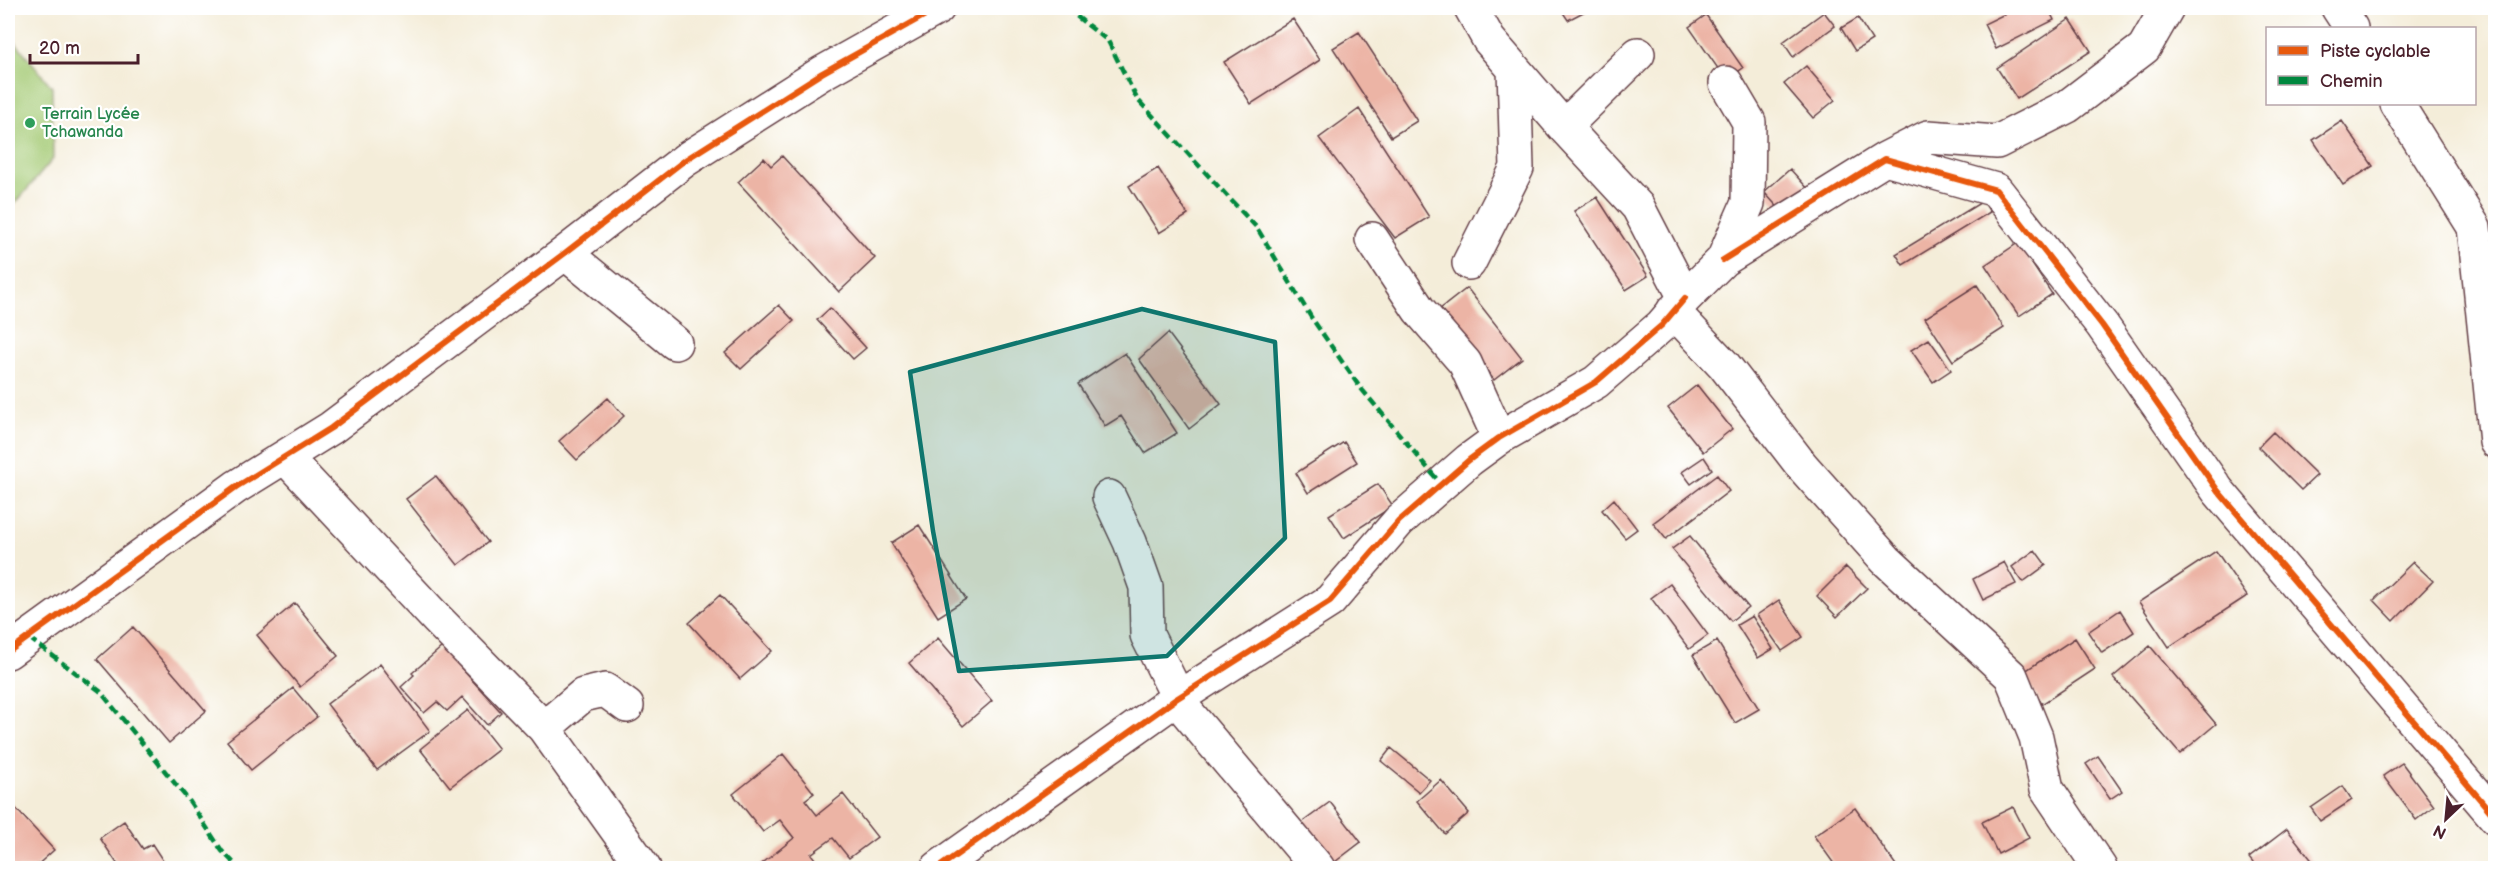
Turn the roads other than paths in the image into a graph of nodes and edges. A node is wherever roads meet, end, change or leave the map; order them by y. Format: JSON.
{"nodes":[{"id":1,"x":938,"y":8,"type":"edge"},
{"id":2,"x":1471,"y":8,"type":"edge"},
{"id":3,"x":2167,"y":8,"type":"edge"},
{"id":4,"x":2338,"y":8,"type":"edge"},
{"id":5,"x":2350,"y":27,"type":"edge"},
{"id":6,"x":1638,"y":54,"type":"dead end"},
{"id":7,"x":1514,"y":69,"type":"junction"},
{"id":8,"x":1726,"y":83,"type":"dead end"},
{"id":9,"x":2398,"y":105,"type":"edge"},
{"id":10,"x":1564,"y":127,"type":"junction"},
{"id":11,"x":1885,"y":159,"type":"junction"},
{"id":12,"x":1372,"y":239,"type":"dead end"},
{"id":13,"x":565,"y":253,"type":"junction"},
{"id":14,"x":1723,"y":260,"type":"junction"},
{"id":15,"x":1469,"y":263,"type":"dead end"},
{"id":16,"x":1679,"y":304,"type":"junction"},
{"id":17,"x":675,"y":343,"type":"dead end"},
{"id":18,"x":1499,"y":438,"type":"junction"},
{"id":19,"x":2496,"y":442,"type":"edge"},
{"id":20,"x":286,"y":458,"type":"junction"},
{"id":21,"x":1109,"y":496,"type":"dead end"},
{"id":22,"x":8,"y":652,"type":"edge"},
{"id":23,"x":1176,"y":699,"type":"junction"},
{"id":24,"x":627,"y":706,"type":"dead end"},
{"id":25,"x":544,"y":728,"type":"junction"},
{"id":26,"x":2496,"y":818,"type":"edge"},
{"id":27,"x":644,"y":868,"type":"edge"},
{"id":28,"x":938,"y":868,"type":"edge"},
{"id":29,"x":1318,"y":868,"type":"edge"},
{"id":30,"x":2100,"y":868,"type":"edge"}],
"edges":[{"from":1,"to":13,"type":"street"},
{"from":2,"to":7,"type":"street"},
{"from":3,"to":11,"type":"street"},
{"from":4,"to":5,"type":"street"},
{"from":6,"to":10,"type":"street"},
{"from":7,"to":10,"type":"street"},
{"from":7,"to":15,"type":"street"},
{"from":8,"to":14,"type":"street"},
{"from":9,"to":19,"type":"street"},
{"from":10,"to":16,"type":"street"},
{"from":11,"to":14,"type":"street"},
{"from":11,"to":26,"type":"street"},
{"from":12,"to":18,"type":"street"},
{"from":13,"to":17,"type":"street"},
{"from":13,"to":20,"type":"street"},
{"from":14,"to":16,"type":"street"},
{"from":16,"to":18,"type":"street"},
{"from":16,"to":30,"type":"street"},
{"from":18,"to":23,"type":"street"},
{"from":20,"to":22,"type":"street"},
{"from":20,"to":25,"type":"street"},
{"from":21,"to":23,"type":"street"},
{"from":23,"to":28,"type":"street"},
{"from":23,"to":29,"type":"street"},
{"from":24,"to":25,"type":"street"},
{"from":25,"to":27,"type":"street"}]}
